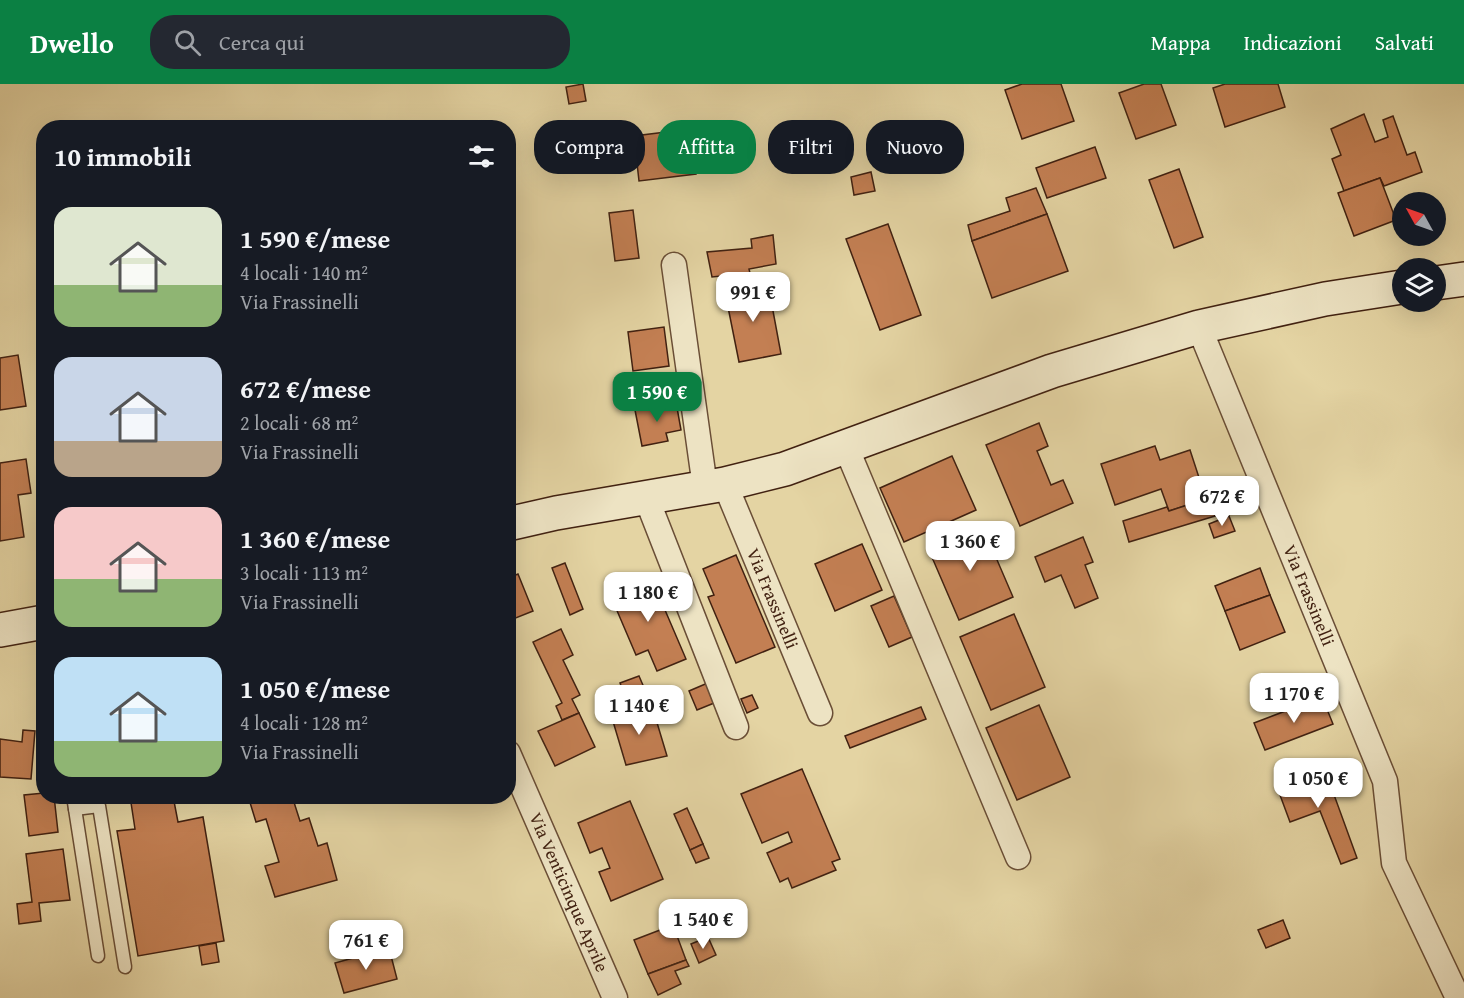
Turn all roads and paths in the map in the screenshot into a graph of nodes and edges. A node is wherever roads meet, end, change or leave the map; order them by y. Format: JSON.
{"nodes":[{"id":1,"x":674,"y":265,"type":"dead end"},
{"id":2,"x":1464,"y":279,"type":"edge"},
{"id":3,"x":1446,"y":282,"type":"edge"},
{"id":4,"x":1392,"y":289,"type":"edge"},
{"id":5,"x":1199,"y":327,"type":"junction"},
{"id":6,"x":846,"y":447,"type":"junction"},
{"id":7,"x":715,"y":485,"type":"junction"},
{"id":8,"x":646,"y":497,"type":"junction"},
{"id":9,"x":516,"y":522,"type":"edge"},
{"id":10,"x":36,"y":623,"type":"edge"},
{"id":11,"x":0,"y":630,"type":"edge"},
{"id":12,"x":820,"y":713,"type":"dead end"},
{"id":13,"x":736,"y":727,"type":"dead end"},
{"id":14,"x":516,"y":771,"type":"edge"},
{"id":15,"x":74,"y":804,"type":"edge"},
{"id":16,"x":82,"y":804,"type":"edge"},
{"id":17,"x":1018,"y":857,"type":"dead end"},
{"id":18,"x":98,"y":956,"type":"dead end"},
{"id":19,"x":125,"y":967,"type":"dead end"},
{"id":20,"x":615,"y":998,"type":"edge"},
{"id":21,"x":1458,"y":998,"type":"edge"}],
"edges":[{"from":1,"to":7,"type":"street","name":"Via Frassinelli"},
{"from":2,"to":3,"type":"street"},
{"from":4,"to":5,"type":"street"},
{"from":5,"to":6,"type":"street"},
{"from":5,"to":21,"type":"street","name":"Via Frassinelli"},
{"from":6,"to":7,"type":"street"},
{"from":6,"to":17,"type":"street"},
{"from":7,"to":8,"type":"street"},
{"from":7,"to":12,"type":"street","name":"Via Frassinelli"},
{"from":8,"to":9,"type":"street"},
{"from":8,"to":13,"type":"street"},
{"from":10,"to":11,"type":"street"},
{"from":14,"to":20,"type":"street","name":"Via Venticinque Aprile"},
{"from":15,"to":18,"type":"lane"},
{"from":16,"to":19,"type":"lane"}]}
